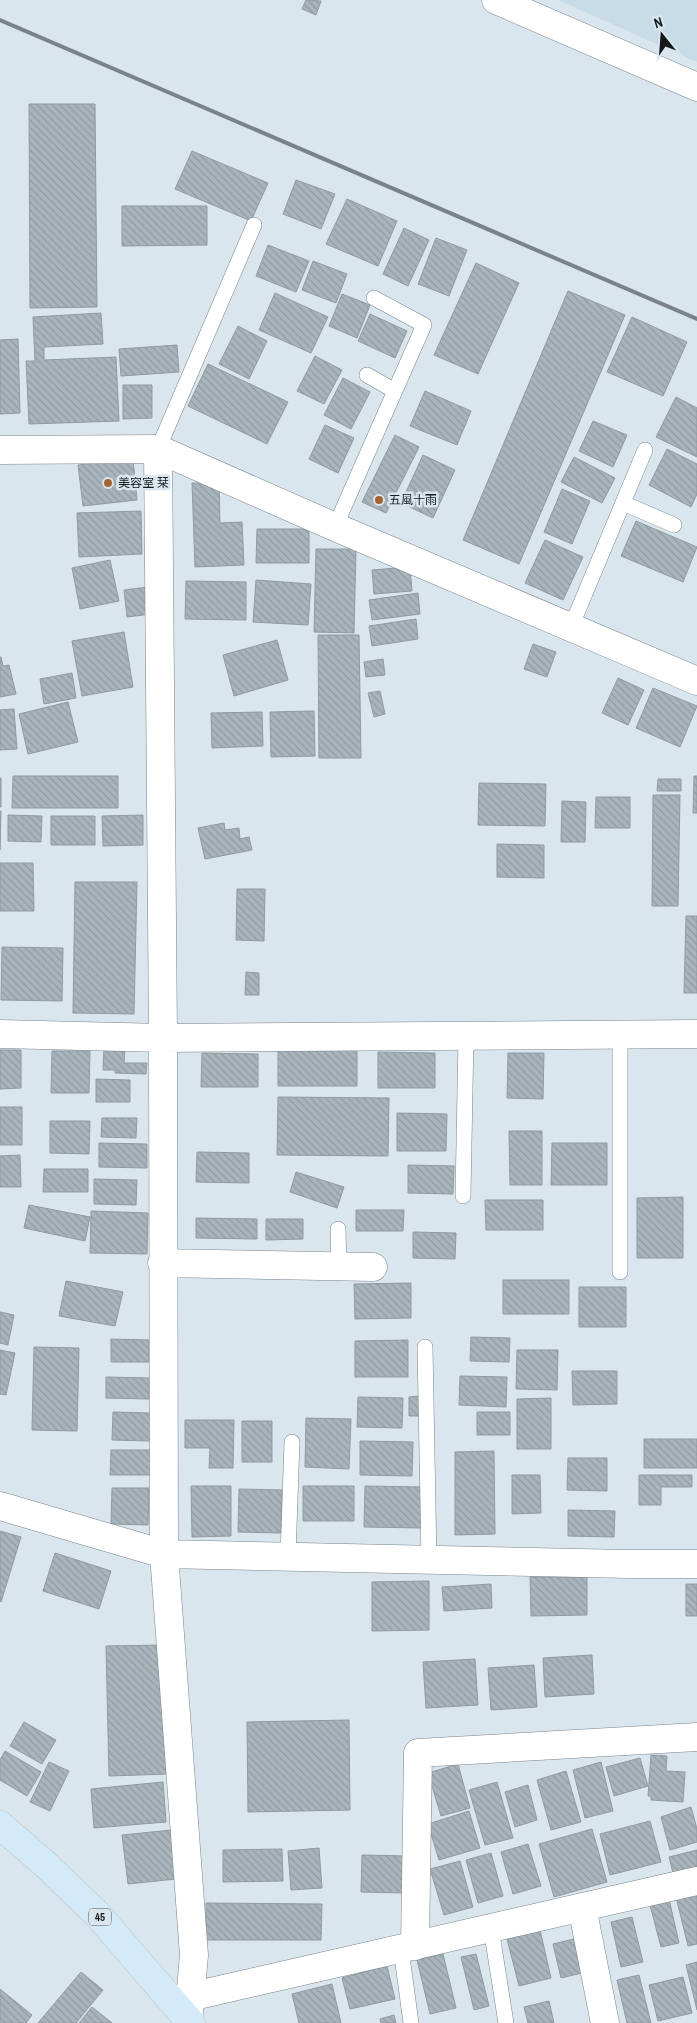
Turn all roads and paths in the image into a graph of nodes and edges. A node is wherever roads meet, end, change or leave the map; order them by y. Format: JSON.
{"nodes":[{"id":1,"x":496,"y":0,"type":"edge"},
{"id":2,"x":697,"y":87,"type":"edge"},
{"id":3,"x":254,"y":225,"type":"dead end"},
{"id":4,"x":374,"y":298,"type":"dead end"},
{"id":5,"x":367,"y":375,"type":"dead end"},
{"id":6,"x":395,"y":391,"type":"junction"},
{"id":7,"x":0,"y":450,"type":"edge"},
{"id":8,"x":158,"y":450,"type":"junction"},
{"id":9,"x":646,"y":450,"type":"dead end"},
{"id":10,"x":623,"y":503,"type":"junction"},
{"id":11,"x":674,"y":525,"type":"dead end"},
{"id":12,"x":335,"y":527,"type":"junction"},
{"id":13,"x":571,"y":627,"type":"junction"},
{"id":14,"x":697,"y":681,"type":"edge"},
{"id":15,"x":0,"y":1034,"type":"edge"},
{"id":16,"x":697,"y":1034,"type":"edge"},
{"id":17,"x":620,"y":1035,"type":"junction"},
{"id":18,"x":466,"y":1036,"type":"junction"},
{"id":19,"x":163,"y":1038,"type":"junction"},
{"id":20,"x":463,"y":1196,"type":"dead end"},
{"id":21,"x":338,"y":1229,"type":"dead end"},
{"id":22,"x":162,"y":1263,"type":"junction"},
{"id":23,"x":339,"y":1267,"type":"junction"},
{"id":24,"x":373,"y":1267,"type":"dead end"},
{"id":25,"x":620,"y":1272,"type":"dead end"},
{"id":26,"x":425,"y":1346,"type":"dead end"},
{"id":27,"x":292,"y":1442,"type":"dead end"},
{"id":28,"x":0,"y":1506,"type":"edge"},
{"id":29,"x":164,"y":1554,"type":"junction"},
{"id":30,"x":288,"y":1557,"type":"junction"},
{"id":31,"x":429,"y":1560,"type":"junction"},
{"id":32,"x":697,"y":1564,"type":"edge"},
{"id":33,"x":697,"y":1737,"type":"edge"},
{"id":34,"x":0,"y":1825,"type":"edge"},
{"id":35,"x":697,"y":1881,"type":"edge"},
{"id":36,"x":582,"y":1907,"type":"junction"},
{"id":37,"x":491,"y":1928,"type":"junction"},
{"id":38,"x":408,"y":1947,"type":"junction"},
{"id":39,"x":189,"y":2016,"type":"edge"},
{"id":40,"x":411,"y":2023,"type":"edge"},
{"id":41,"x":506,"y":2023,"type":"edge"},
{"id":42,"x":605,"y":2023,"type":"edge"}],
"edges":[{"from":1,"to":2,"type":"street"},
{"from":3,"to":8,"type":"lane"},
{"from":4,"to":6,"type":"lane"},
{"from":5,"to":6,"type":"lane"},
{"from":6,"to":12,"type":"lane"},
{"from":7,"to":8,"type":"street"},
{"from":8,"to":12,"type":"street"},
{"from":8,"to":19,"type":"street"},
{"from":9,"to":10,"type":"lane"},
{"from":10,"to":11,"type":"lane"},
{"from":10,"to":13,"type":"lane"},
{"from":12,"to":13,"type":"street"},
{"from":13,"to":14,"type":"street"},
{"from":15,"to":19,"type":"street"},
{"from":16,"to":17,"type":"street"},
{"from":17,"to":18,"type":"street"},
{"from":17,"to":25,"type":"lane"},
{"from":18,"to":19,"type":"street"},
{"from":18,"to":20,"type":"lane"},
{"from":19,"to":22,"type":"street"},
{"from":21,"to":23,"type":"lane"},
{"from":22,"to":23,"type":"street"},
{"from":22,"to":29,"type":"street"},
{"from":23,"to":24,"type":"street"},
{"from":26,"to":31,"type":"lane"},
{"from":27,"to":30,"type":"lane"},
{"from":28,"to":29,"type":"street"},
{"from":29,"to":30,"type":"street"},
{"from":29,"to":39,"type":"street"},
{"from":30,"to":31,"type":"street"},
{"from":31,"to":32,"type":"street"},
{"from":33,"to":38,"type":"street"},
{"from":34,"to":39,"type":"main road","number":"45"},
{"from":35,"to":36,"type":"street"},
{"from":36,"to":37,"type":"street"},
{"from":36,"to":42,"type":"street"},
{"from":37,"to":38,"type":"street"},
{"from":37,"to":41,"type":"lane"},
{"from":38,"to":39,"type":"street"},
{"from":38,"to":40,"type":"lane"}]}
